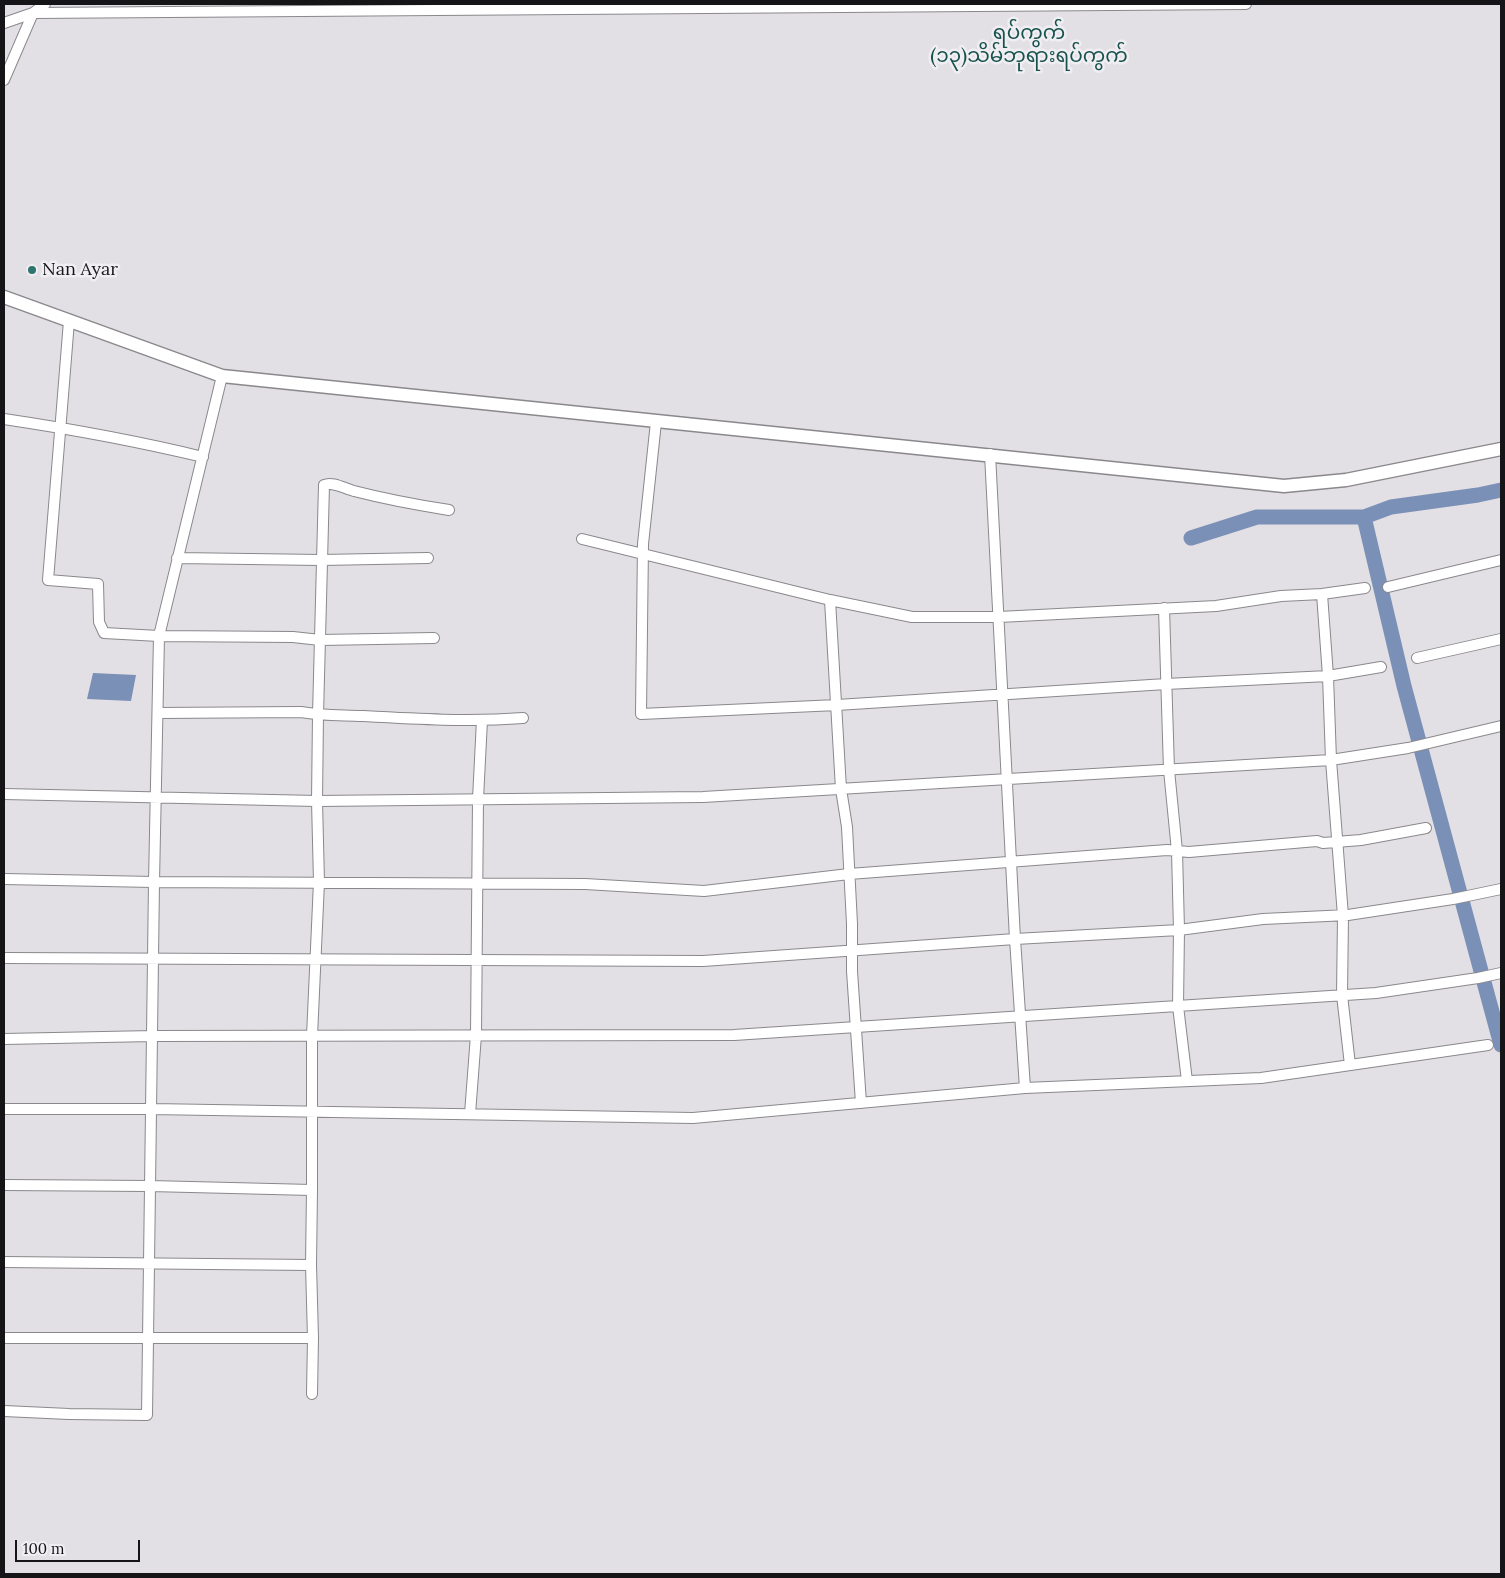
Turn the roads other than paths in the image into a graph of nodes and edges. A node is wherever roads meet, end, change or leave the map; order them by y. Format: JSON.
{"nodes":[{"id":1,"x":45,"y":4,"type":"edge"},
{"id":2,"x":1082,"y":4,"type":"edge"},
{"id":3,"x":1195,"y":4,"type":"edge"},
{"id":4,"x":1246,"y":4,"type":"edge"},
{"id":5,"x":936,"y":5,"type":"edge"},
{"id":6,"x":693,"y":6,"type":"edge"},
{"id":7,"x":32,"y":13,"type":"junction"},
{"id":8,"x":4,"y":23,"type":"edge"},
{"id":9,"x":4,"y":80,"type":"edge"},
{"id":10,"x":4,"y":297,"type":"edge"},
{"id":11,"x":70,"y":321,"type":"junction"},
{"id":12,"x":222,"y":376,"type":"junction"},
{"id":13,"x":4,"y":419,"type":"edge"},
{"id":14,"x":656,"y":422,"type":"junction"},
{"id":15,"x":61,"y":428,"type":"junction"},
{"id":16,"x":1501,"y":449,"type":"edge"},
{"id":17,"x":990,"y":454,"type":"junction"},
{"id":18,"x":202,"y":457,"type":"junction"},
{"id":19,"x":450,"y":510,"type":"dead end"},
{"id":20,"x":582,"y":539,"type":"dead end"},
{"id":21,"x":644,"y":554,"type":"junction"},
{"id":22,"x":177,"y":558,"type":"junction"},
{"id":23,"x":428,"y":558,"type":"dead end"},
{"id":24,"x":321,"y":560,"type":"junction"},
{"id":25,"x":1501,"y":560,"type":"edge"},
{"id":26,"x":1388,"y":587,"type":"dead end"},
{"id":27,"x":1365,"y":588,"type":"dead end"},
{"id":28,"x":1322,"y":594,"type":"junction"},
{"id":29,"x":830,"y":600,"type":"junction"},
{"id":30,"x":1164,"y":608,"type":"junction"},
{"id":31,"x":999,"y":617,"type":"junction"},
{"id":32,"x":159,"y":636,"type":"junction"},
{"id":33,"x":434,"y":638,"type":"dead end"},
{"id":34,"x":1501,"y":639,"type":"edge"},
{"id":35,"x":320,"y":640,"type":"junction"},
{"id":36,"x":1417,"y":658,"type":"dead end"},
{"id":37,"x":1381,"y":667,"type":"dead end"},
{"id":38,"x":1328,"y":676,"type":"junction"},
{"id":39,"x":1166,"y":684,"type":"junction"},
{"id":40,"x":1003,"y":695,"type":"junction"},
{"id":41,"x":837,"y":705,"type":"junction"},
{"id":42,"x":158,"y":713,"type":"junction"},
{"id":43,"x":318,"y":715,"type":"junction"},
{"id":44,"x":522,"y":718,"type":"dead end"},
{"id":45,"x":482,"y":720,"type":"junction"},
{"id":46,"x":1501,"y":726,"type":"edge"},
{"id":47,"x":1331,"y":760,"type":"junction"},
{"id":48,"x":1169,"y":770,"type":"junction"},
{"id":49,"x":1007,"y":779,"type":"junction"},
{"id":50,"x":842,"y":789,"type":"junction"},
{"id":51,"x":4,"y":794,"type":"edge"},
{"id":52,"x":156,"y":798,"type":"junction"},
{"id":53,"x":478,"y":799,"type":"junction"},
{"id":54,"x":317,"y":801,"type":"junction"},
{"id":55,"x":1426,"y":828,"type":"dead end"},
{"id":56,"x":1338,"y":841,"type":"junction"},
{"id":57,"x":1177,"y":851,"type":"junction"},
{"id":58,"x":1012,"y":861,"type":"junction"},
{"id":59,"x":849,"y":874,"type":"junction"},
{"id":60,"x":4,"y":879,"type":"edge"},
{"id":61,"x":154,"y":882,"type":"junction"},
{"id":62,"x":319,"y":882,"type":"junction"},
{"id":63,"x":477,"y":883,"type":"junction"},
{"id":64,"x":1501,"y":889,"type":"edge"},
{"id":65,"x":1343,"y":916,"type":"junction"},
{"id":66,"x":1180,"y":930,"type":"junction"},
{"id":67,"x":1015,"y":939,"type":"junction"},
{"id":68,"x":851,"y":950,"type":"junction"},
{"id":69,"x":4,"y":958,"type":"edge"},
{"id":70,"x":154,"y":958,"type":"junction"},
{"id":71,"x":316,"y":959,"type":"junction"},
{"id":72,"x":477,"y":960,"type":"junction"},
{"id":73,"x":1501,"y":973,"type":"edge"},
{"id":74,"x":1342,"y":995,"type":"junction"},
{"id":75,"x":1178,"y":1006,"type":"junction"},
{"id":76,"x":1021,"y":1016,"type":"junction"},
{"id":77,"x":855,"y":1027,"type":"junction"},
{"id":78,"x":476,"y":1035,"type":"junction"},
{"id":79,"x":153,"y":1036,"type":"junction"},
{"id":80,"x":312,"y":1036,"type":"junction"},
{"id":81,"x":4,"y":1039,"type":"edge"},
{"id":82,"x":1488,"y":1045,"type":"dead end"},
{"id":83,"x":1350,"y":1065,"type":"junction"},
{"id":84,"x":1187,"y":1081,"type":"junction"},
{"id":85,"x":1025,"y":1088,"type":"junction"},
{"id":86,"x":862,"y":1103,"type":"junction"},
{"id":87,"x":152,"y":1109,"type":"junction"},
{"id":88,"x":4,"y":1110,"type":"edge"},
{"id":89,"x":311,"y":1112,"type":"junction"},
{"id":90,"x":470,"y":1114,"type":"junction"},
{"id":91,"x":4,"y":1185,"type":"edge"},
{"id":92,"x":150,"y":1186,"type":"junction"},
{"id":93,"x":312,"y":1190,"type":"junction"},
{"id":94,"x":4,"y":1262,"type":"edge"},
{"id":95,"x":149,"y":1263,"type":"junction"},
{"id":96,"x":311,"y":1264,"type":"junction"},
{"id":97,"x":4,"y":1338,"type":"edge"},
{"id":98,"x":314,"y":1338,"type":"junction"},
{"id":99,"x":148,"y":1339,"type":"junction"},
{"id":100,"x":312,"y":1394,"type":"dead end"},
{"id":101,"x":4,"y":1411,"type":"edge"}],
"edges":[{"from":1,"to":7,"type":"street"},
{"from":2,"to":3,"type":"street"},
{"from":2,"to":5,"type":"street"},
{"from":3,"to":4,"type":"street"},
{"from":5,"to":6,"type":"street"},
{"from":6,"to":7,"type":"street"},
{"from":7,"to":8,"type":"street"},
{"from":7,"to":9,"type":"street"},
{"from":10,"to":11,"type":"main road"},
{"from":11,"to":12,"type":"main road"},
{"from":11,"to":15,"type":"street"},
{"from":12,"to":14,"type":"main road"},
{"from":12,"to":18,"type":"street"},
{"from":13,"to":15,"type":"street"},
{"from":14,"to":17,"type":"main road"},
{"from":14,"to":21,"type":"street"},
{"from":15,"to":18,"type":"street"},
{"from":15,"to":32,"type":"street"},
{"from":16,"to":17,"type":"main road"},
{"from":17,"to":31,"type":"street"},
{"from":18,"to":22,"type":"street"},
{"from":19,"to":24,"type":"street"},
{"from":20,"to":21,"type":"street"},
{"from":21,"to":29,"type":"street"},
{"from":21,"to":41,"type":"street"},
{"from":22,"to":24,"type":"street"},
{"from":22,"to":32,"type":"street"},
{"from":23,"to":24,"type":"street"},
{"from":24,"to":35,"type":"street"},
{"from":25,"to":26,"type":"street"},
{"from":27,"to":28,"type":"street"},
{"from":28,"to":30,"type":"street"},
{"from":28,"to":38,"type":"street"},
{"from":29,"to":31,"type":"street"},
{"from":29,"to":41,"type":"street"},
{"from":30,"to":31,"type":"street"},
{"from":30,"to":39,"type":"street"},
{"from":31,"to":40,"type":"street"},
{"from":32,"to":35,"type":"street"},
{"from":32,"to":42,"type":"street"},
{"from":33,"to":35,"type":"street"},
{"from":34,"to":36,"type":"street"},
{"from":35,"to":43,"type":"street"},
{"from":37,"to":38,"type":"street"},
{"from":38,"to":39,"type":"street"},
{"from":38,"to":47,"type":"street"},
{"from":39,"to":40,"type":"street"},
{"from":39,"to":48,"type":"street"},
{"from":40,"to":41,"type":"street"},
{"from":40,"to":49,"type":"street"},
{"from":41,"to":50,"type":"street"},
{"from":42,"to":43,"type":"street"},
{"from":42,"to":52,"type":"street"},
{"from":43,"to":45,"type":"street"},
{"from":43,"to":54,"type":"street"},
{"from":44,"to":45,"type":"street"},
{"from":45,"to":53,"type":"street"},
{"from":46,"to":47,"type":"street"},
{"from":47,"to":48,"type":"street"},
{"from":47,"to":56,"type":"street"},
{"from":48,"to":49,"type":"street"},
{"from":48,"to":57,"type":"street"},
{"from":49,"to":50,"type":"street"},
{"from":49,"to":58,"type":"street"},
{"from":50,"to":53,"type":"street"},
{"from":50,"to":59,"type":"street"},
{"from":51,"to":52,"type":"street"},
{"from":52,"to":54,"type":"street"},
{"from":52,"to":61,"type":"street"},
{"from":53,"to":54,"type":"street"},
{"from":53,"to":63,"type":"street"},
{"from":54,"to":62,"type":"street"},
{"from":55,"to":56,"type":"street"},
{"from":56,"to":57,"type":"street"},
{"from":56,"to":65,"type":"street"},
{"from":57,"to":58,"type":"street"},
{"from":57,"to":66,"type":"street"},
{"from":58,"to":59,"type":"street"},
{"from":58,"to":67,"type":"street"},
{"from":59,"to":63,"type":"street"},
{"from":59,"to":68,"type":"street"},
{"from":60,"to":61,"type":"street"},
{"from":61,"to":62,"type":"street"},
{"from":61,"to":70,"type":"street"},
{"from":62,"to":63,"type":"street"},
{"from":62,"to":71,"type":"street"},
{"from":63,"to":72,"type":"street"},
{"from":64,"to":65,"type":"street"},
{"from":65,"to":66,"type":"street"},
{"from":65,"to":74,"type":"street"},
{"from":66,"to":67,"type":"street"},
{"from":66,"to":75,"type":"street"},
{"from":67,"to":68,"type":"street"},
{"from":67,"to":76,"type":"street"},
{"from":68,"to":72,"type":"street"},
{"from":68,"to":77,"type":"street"},
{"from":69,"to":70,"type":"street"},
{"from":70,"to":71,"type":"street"},
{"from":70,"to":79,"type":"street"},
{"from":71,"to":72,"type":"street"},
{"from":71,"to":80,"type":"street"},
{"from":72,"to":78,"type":"street"},
{"from":73,"to":74,"type":"street"},
{"from":74,"to":75,"type":"street"},
{"from":74,"to":83,"type":"street"},
{"from":75,"to":76,"type":"street"},
{"from":75,"to":84,"type":"street"},
{"from":76,"to":77,"type":"street"},
{"from":76,"to":85,"type":"street"},
{"from":77,"to":78,"type":"street"},
{"from":77,"to":86,"type":"street"},
{"from":78,"to":80,"type":"street"},
{"from":78,"to":90,"type":"street"},
{"from":79,"to":80,"type":"street"},
{"from":79,"to":81,"type":"street"},
{"from":79,"to":87,"type":"street"},
{"from":80,"to":89,"type":"street"},
{"from":82,"to":83,"type":"street"},
{"from":83,"to":84,"type":"street"},
{"from":84,"to":85,"type":"street"},
{"from":85,"to":86,"type":"street"},
{"from":86,"to":90,"type":"street"},
{"from":87,"to":88,"type":"street"},
{"from":87,"to":89,"type":"street"},
{"from":87,"to":92,"type":"street"},
{"from":89,"to":90,"type":"street"},
{"from":89,"to":93,"type":"street"},
{"from":91,"to":92,"type":"street"},
{"from":92,"to":93,"type":"street"},
{"from":92,"to":95,"type":"street"},
{"from":93,"to":96,"type":"street"},
{"from":94,"to":95,"type":"street"},
{"from":95,"to":96,"type":"street"},
{"from":95,"to":99,"type":"street"},
{"from":96,"to":98,"type":"street"},
{"from":97,"to":99,"type":"street"},
{"from":98,"to":99,"type":"street"},
{"from":98,"to":100,"type":"street"},
{"from":99,"to":101,"type":"street"}]}
